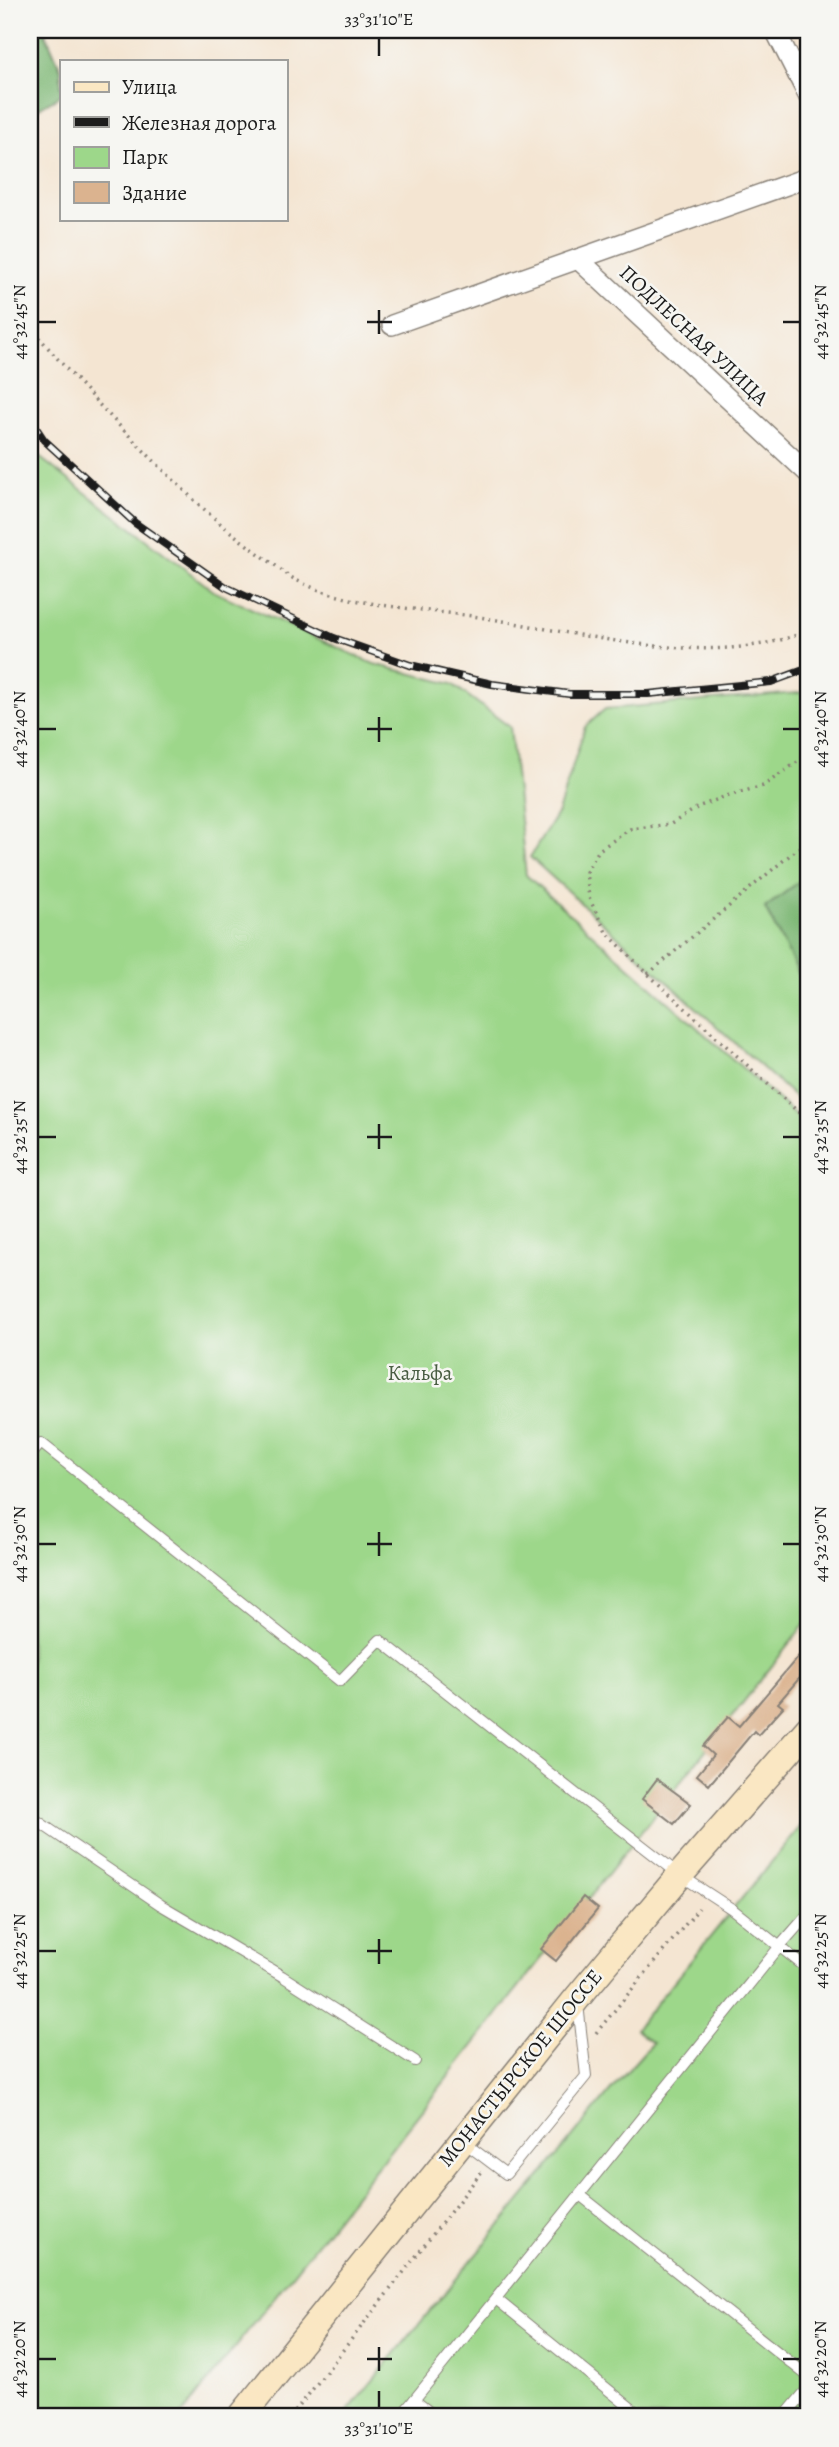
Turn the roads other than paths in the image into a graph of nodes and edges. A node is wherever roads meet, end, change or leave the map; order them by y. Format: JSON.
{"nodes":[{"id":1,"x":775,"y":30,"type":"edge"},
{"id":2,"x":809,"y":97,"type":"edge"},
{"id":3,"x":809,"y":177,"type":"edge"},
{"id":4,"x":578,"y":259,"type":"junction"},
{"id":5,"x":392,"y":325,"type":"dead end"},
{"id":6,"x":809,"y":474,"type":"edge"},
{"id":7,"x":30,"y":1456,"type":"edge"},
{"id":8,"x":809,"y":1728,"type":"edge"},
{"id":9,"x":30,"y":1816,"type":"edge"},
{"id":10,"x":680,"y":1875,"type":"junction"},
{"id":11,"x":809,"y":1913,"type":"edge"},
{"id":12,"x":780,"y":1946,"type":"junction"},
{"id":13,"x":809,"y":1970,"type":"edge"},
{"id":14,"x":578,"y":1997,"type":"junction"},
{"id":15,"x":415,"y":2060,"type":"dead end"},
{"id":16,"x":462,"y":2140,"type":"junction"},
{"id":17,"x":580,"y":2195,"type":"junction"},
{"id":18,"x":496,"y":2299,"type":"junction"},
{"id":19,"x":809,"y":2377,"type":"edge"},
{"id":20,"x":809,"y":2387,"type":"edge"},
{"id":21,"x":414,"y":2400,"type":"junction"},
{"id":22,"x":241,"y":2417,"type":"edge"},
{"id":23,"x":400,"y":2417,"type":"edge"},
{"id":24,"x":436,"y":2417,"type":"edge"},
{"id":25,"x":642,"y":2417,"type":"edge"},
{"id":26,"x":784,"y":2417,"type":"edge"}],
"edges":[{"from":1,"to":2,"type":"street"},
{"from":3,"to":4,"type":"street","name":"ПОДЛЕСНАЯ УЛИЦА"},
{"from":4,"to":5,"type":"street","name":"ПОДЛЕСНАЯ УЛИЦА"},
{"from":4,"to":6,"type":"street","name":"ПОДЛЕСНАЯ УЛИЦА"},
{"from":7,"to":10,"type":"lane"},
{"from":8,"to":10,"type":"main road","name":"МОНАСТЫРСКОЕ ШОССЕ"},
{"from":9,"to":15,"type":"lane"},
{"from":10,"to":12,"type":"lane"},
{"from":10,"to":14,"type":"main road","name":"МОНАСТЫРСКОЕ ШОССЕ"},
{"from":11,"to":12,"type":"lane"},
{"from":12,"to":13,"type":"lane"},
{"from":12,"to":17,"type":"lane"},
{"from":14,"to":16,"type":"main road","name":"МОНАСТЫРСКОЕ ШОССЕ"},
{"from":14,"to":16,"type":"lane"},
{"from":16,"to":22,"type":"main road","name":"МОНАСТЫРСКОЕ ШОССЕ"},
{"from":17,"to":18,"type":"lane"},
{"from":17,"to":19,"type":"lane"},
{"from":18,"to":21,"type":"lane"},
{"from":18,"to":25,"type":"lane"},
{"from":20,"to":26,"type":"lane"},
{"from":21,"to":23,"type":"lane"},
{"from":21,"to":24,"type":"lane"}]}
